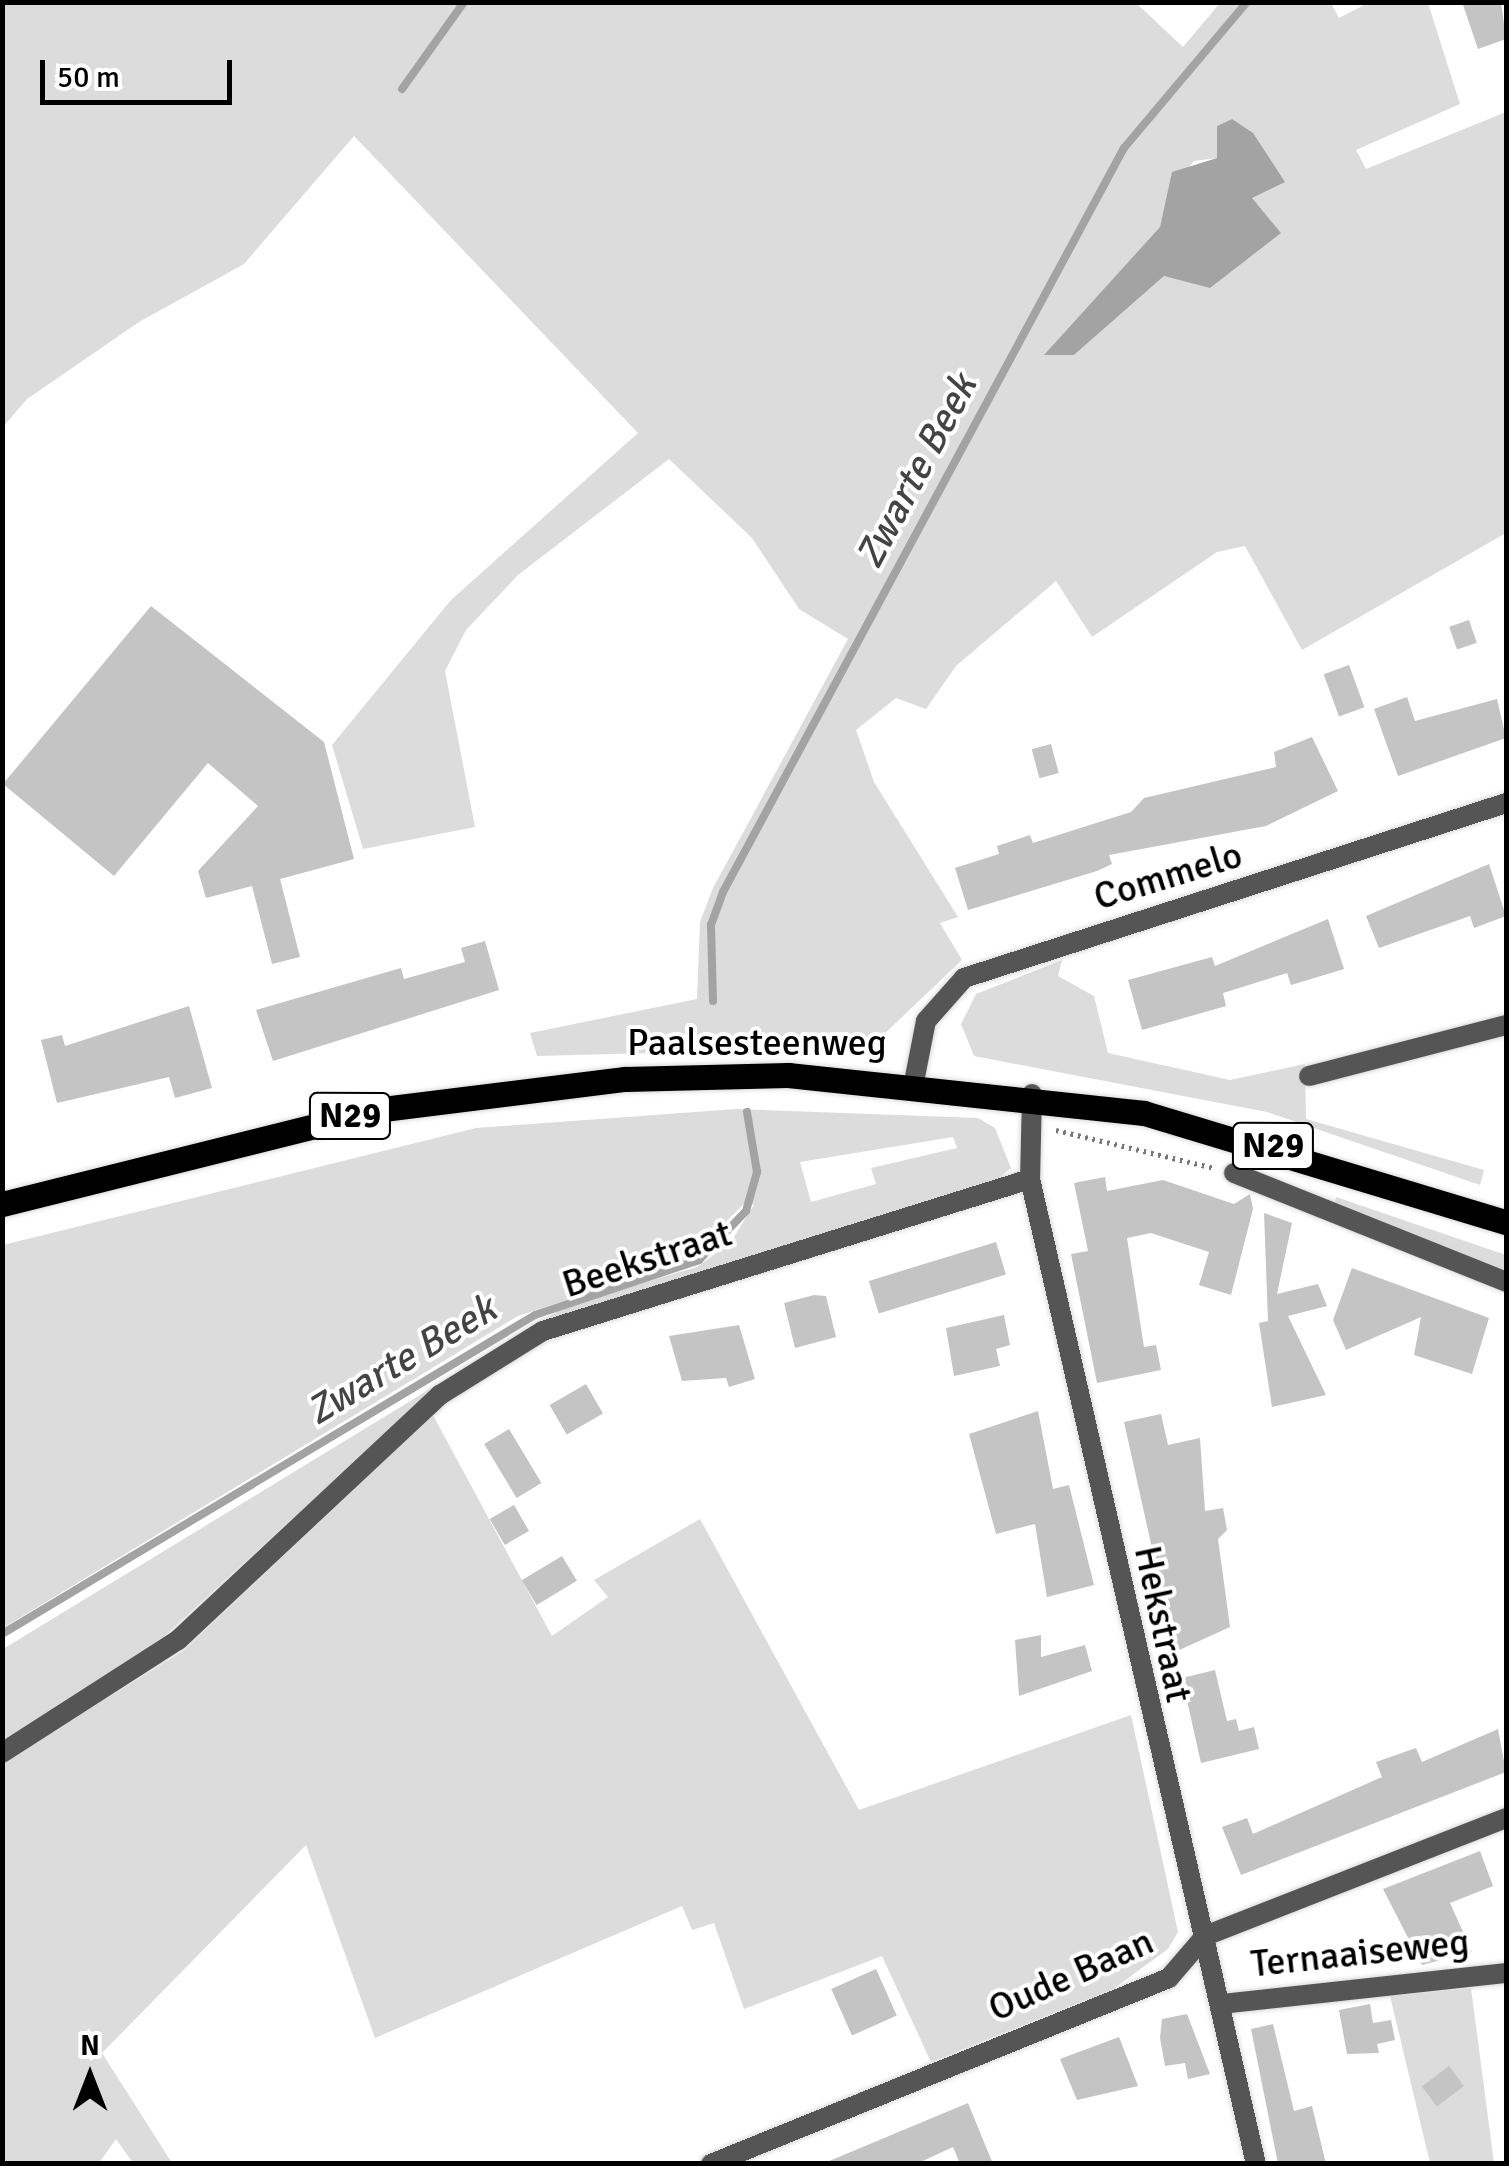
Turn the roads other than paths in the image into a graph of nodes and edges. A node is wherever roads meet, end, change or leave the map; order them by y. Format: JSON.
{"nodes":[{"id":1,"x":1506,"y":803,"type":"edge"},
{"id":2,"x":1506,"y":1025,"type":"edge"},
{"id":3,"x":1310,"y":1076,"type":"dead end"},
{"id":4,"x":914,"y":1082,"type":"junction"},
{"id":5,"x":1032,"y":1094,"type":"junction"},
{"id":6,"x":1234,"y":1174,"type":"road end"},
{"id":7,"x":1030,"y":1178,"type":"junction"},
{"id":8,"x":2,"y":1204,"type":"edge"},
{"id":9,"x":1506,"y":1222,"type":"edge"},
{"id":10,"x":1506,"y":1282,"type":"edge"},
{"id":11,"x":2,"y":1753,"type":"edge"},
{"id":12,"x":1506,"y":1818,"type":"edge"},
{"id":13,"x":1205,"y":1936,"type":"junction"},
{"id":14,"x":1506,"y":1973,"type":"edge"},
{"id":15,"x":1221,"y":2004,"type":"junction"},
{"id":16,"x":711,"y":2164,"type":"edge"},
{"id":17,"x":1256,"y":2164,"type":"edge"}],
"edges":[{"from":1,"to":4,"type":"street","name":"Commelo"},
{"from":2,"to":3,"type":"street"},
{"from":4,"to":5,"type":"main road","name":"Paalsesteenweg","number":"N29"},
{"from":4,"to":8,"type":"main road","name":"Paalsesteenweg","number":"N29"},
{"from":5,"to":7,"type":"street","name":"Hekstraat"},
{"from":5,"to":9,"type":"main road","name":"Paalsesteenweg","number":"N29"},
{"from":6,"to":10,"type":"street"},
{"from":7,"to":11,"type":"street","name":"Beekstraat"},
{"from":7,"to":13,"type":"street","name":"Hekstraat"},
{"from":12,"to":13,"type":"street","name":"Oude Baan"},
{"from":13,"to":15,"type":"street","name":"Hekstraat"},
{"from":13,"to":16,"type":"street","name":"Oude Baan"},
{"from":14,"to":15,"type":"street","name":"Ternaaiseweg"},
{"from":15,"to":17,"type":"street","name":"Hekstraat"}]}
